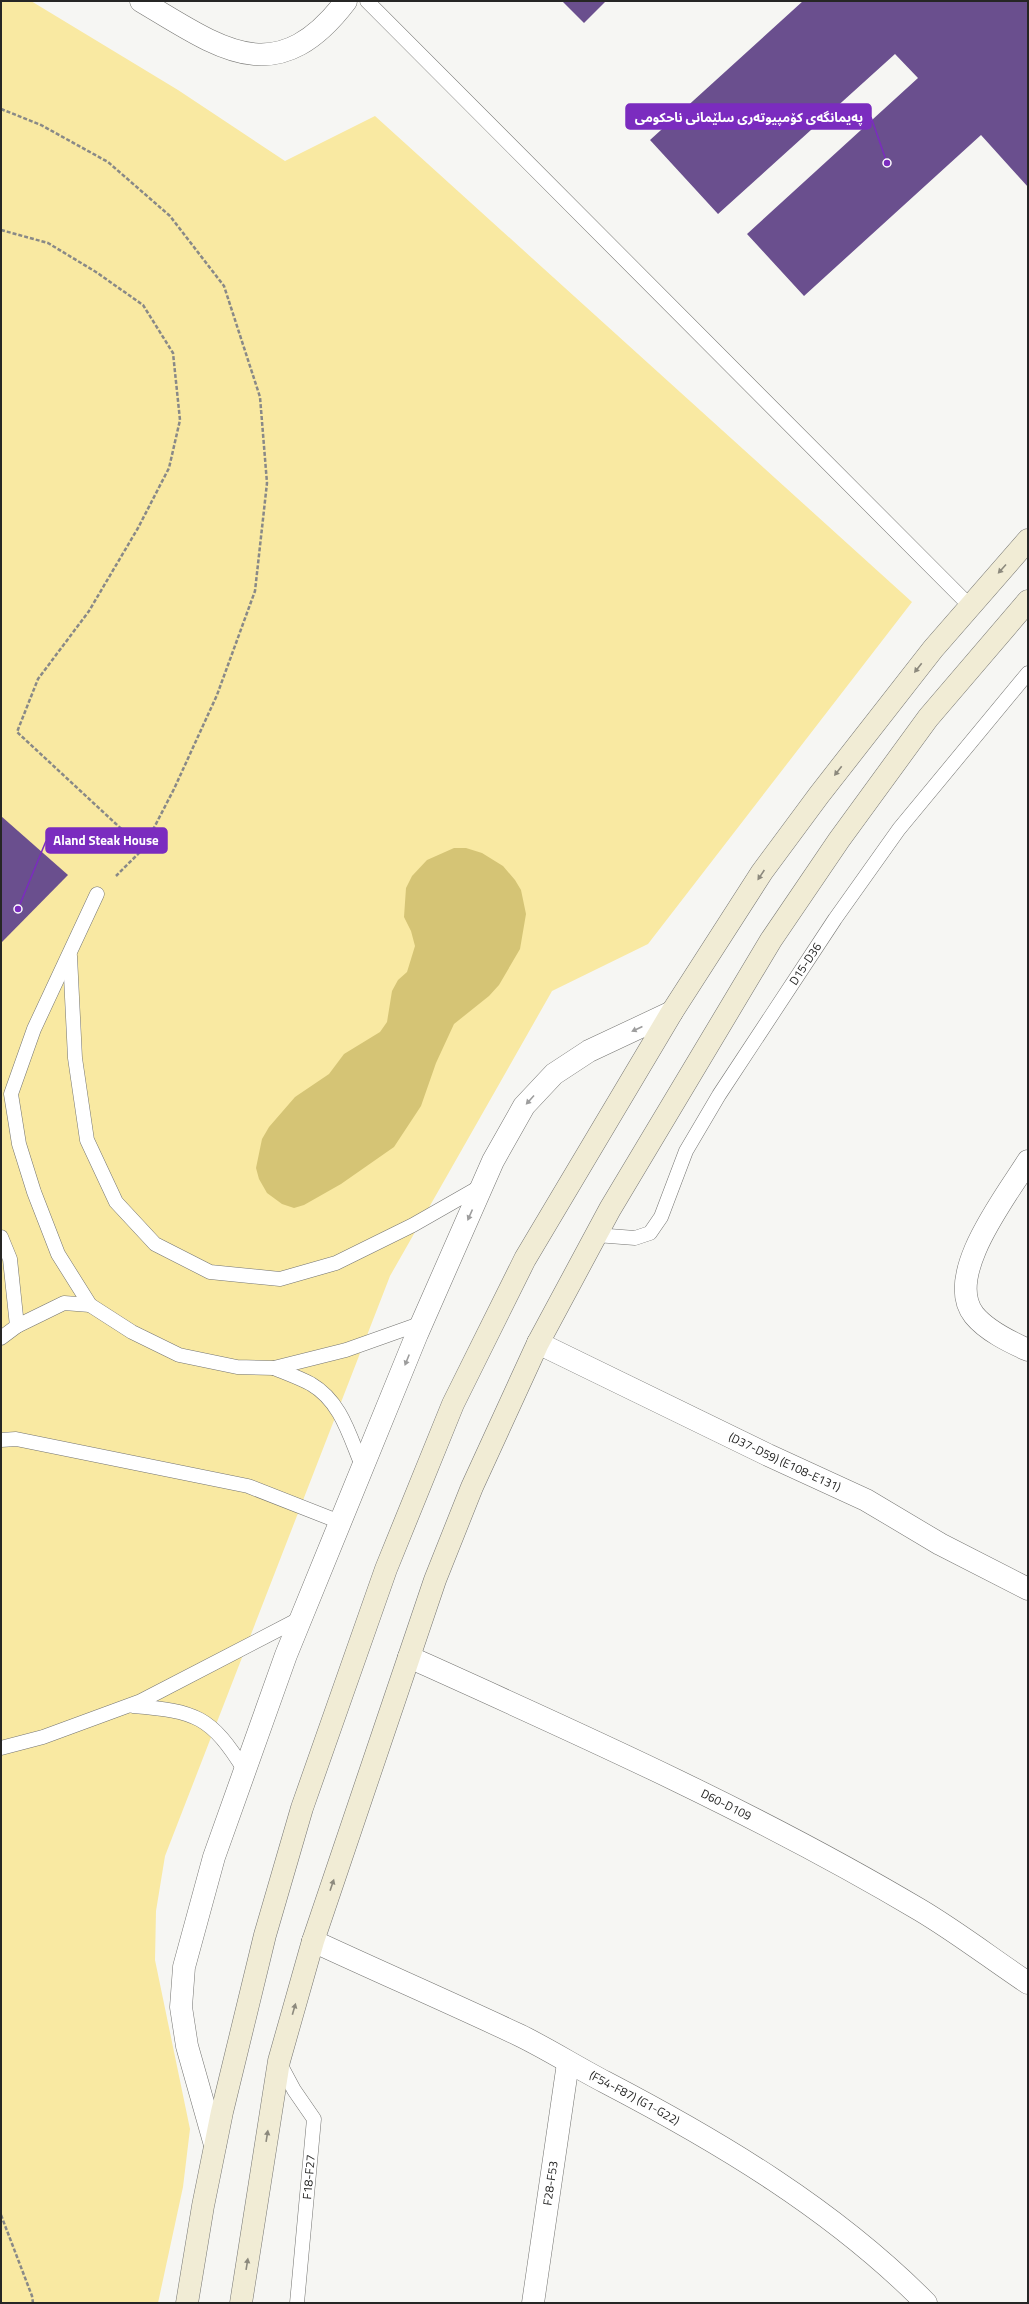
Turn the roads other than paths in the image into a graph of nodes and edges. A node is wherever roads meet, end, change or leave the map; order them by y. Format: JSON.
{"nodes":[{"id":1,"x":141,"y":1,"type":"edge"},
{"id":2,"x":346,"y":1,"type":"edge"},
{"id":3,"x":367,"y":1,"type":"edge"},
{"id":4,"x":1028,"y":540,"type":"edge"},
{"id":5,"x":1028,"y":601,"type":"edge"},
{"id":6,"x":969,"y":605,"type":"junction"},
{"id":7,"x":1028,"y":673,"type":"edge"},
{"id":8,"x":97,"y":894,"type":"road end"},
{"id":9,"x":70,"y":954,"type":"junction"},
{"id":10,"x":672,"y":1012,"type":"junction"},
{"id":11,"x":1028,"y":1161,"type":"edge"},
{"id":12,"x":483,"y":1185,"type":"junction"},
{"id":13,"x":596,"y":1235,"type":"junction"},
{"id":14,"x":1,"y":1237,"type":"edge"},
{"id":15,"x":90,"y":1305,"type":"junction"},
{"id":16,"x":422,"y":1323,"type":"junction"},
{"id":17,"x":17,"y":1326,"type":"junction"},
{"id":18,"x":1,"y":1338,"type":"edge"},
{"id":19,"x":538,"y":1343,"type":"junction"},
{"id":20,"x":1028,"y":1350,"type":"edge"},
{"id":21,"x":274,"y":1368,"type":"junction"},
{"id":22,"x":1,"y":1440,"type":"edge"},
{"id":23,"x":363,"y":1468,"type":"junction"},
{"id":24,"x":340,"y":1522,"type":"junction"},
{"id":25,"x":1028,"y":1589,"type":"edge"},
{"id":26,"x":301,"y":1618,"type":"junction"},
{"id":27,"x":409,"y":1657,"type":"junction"},
{"id":28,"x":128,"y":1706,"type":"junction"},
{"id":29,"x":1,"y":1748,"type":"edge"},
{"id":30,"x":245,"y":1771,"type":"junction"},
{"id":31,"x":313,"y":1941,"type":"junction"},
{"id":32,"x":1028,"y":1983,"type":"edge"},
{"id":33,"x":279,"y":2061,"type":"junction"},
{"id":34,"x":568,"y":2063,"type":"junction"},
{"id":35,"x":215,"y":2145,"type":"junction"},
{"id":36,"x":187,"y":2303,"type":"edge"},
{"id":37,"x":241,"y":2303,"type":"edge"},
{"id":38,"x":297,"y":2303,"type":"edge"},
{"id":39,"x":532,"y":2303,"type":"edge"},
{"id":40,"x":926,"y":2303,"type":"edge"}],
"edges":[{"from":1,"to":2,"type":"street"},
{"from":3,"to":6,"type":"lane"},
{"from":4,"to":6,"type":"street","one_way":true},
{"from":5,"to":13,"type":"street"},
{"from":6,"to":10,"type":"street","one_way":true},
{"from":7,"to":13,"type":"lane","name":"D15-D36"},
{"from":8,"to":9,"type":"lane"},
{"from":9,"to":12,"type":"lane"},
{"from":9,"to":15,"type":"lane"},
{"from":10,"to":12,"type":"street","one_way":true},
{"from":10,"to":35,"type":"street"},
{"from":11,"to":20,"type":"street"},
{"from":12,"to":16,"type":"street","one_way":true},
{"from":13,"to":19,"type":"street"},
{"from":14,"to":17,"type":"lane"},
{"from":15,"to":17,"type":"lane"},
{"from":15,"to":21,"type":"lane"},
{"from":16,"to":21,"type":"lane"},
{"from":16,"to":23,"type":"street","one_way":true},
{"from":17,"to":18,"type":"lane"},
{"from":19,"to":25,"type":"street","name":"(D37-D59) (E108-E131)"},
{"from":19,"to":27,"type":"street"},
{"from":21,"to":23,"type":"lane"},
{"from":22,"to":24,"type":"lane"},
{"from":23,"to":24,"type":"street"},
{"from":24,"to":26,"type":"street"},
{"from":26,"to":28,"type":"lane"},
{"from":26,"to":30,"type":"street"},
{"from":31,"to":27,"type":"street","one_way":true},
{"from":27,"to":32,"type":"street","name":"D60-D109"},
{"from":28,"to":29,"type":"lane"},
{"from":28,"to":30,"type":"lane"},
{"from":30,"to":35,"type":"street"},
{"from":33,"to":31,"type":"street","one_way":true},
{"from":31,"to":34,"type":"street","name":"(F54-F87) (G1-G22)"},
{"from":37,"to":33,"type":"street","one_way":true},
{"from":33,"to":38,"type":"lane","name":"F18-F27"},
{"from":34,"to":39,"type":"street","name":"F28-F53"},
{"from":34,"to":40,"type":"street","name":"(F54-F87) (G1-G22)"},
{"from":35,"to":36,"type":"street"}]}
